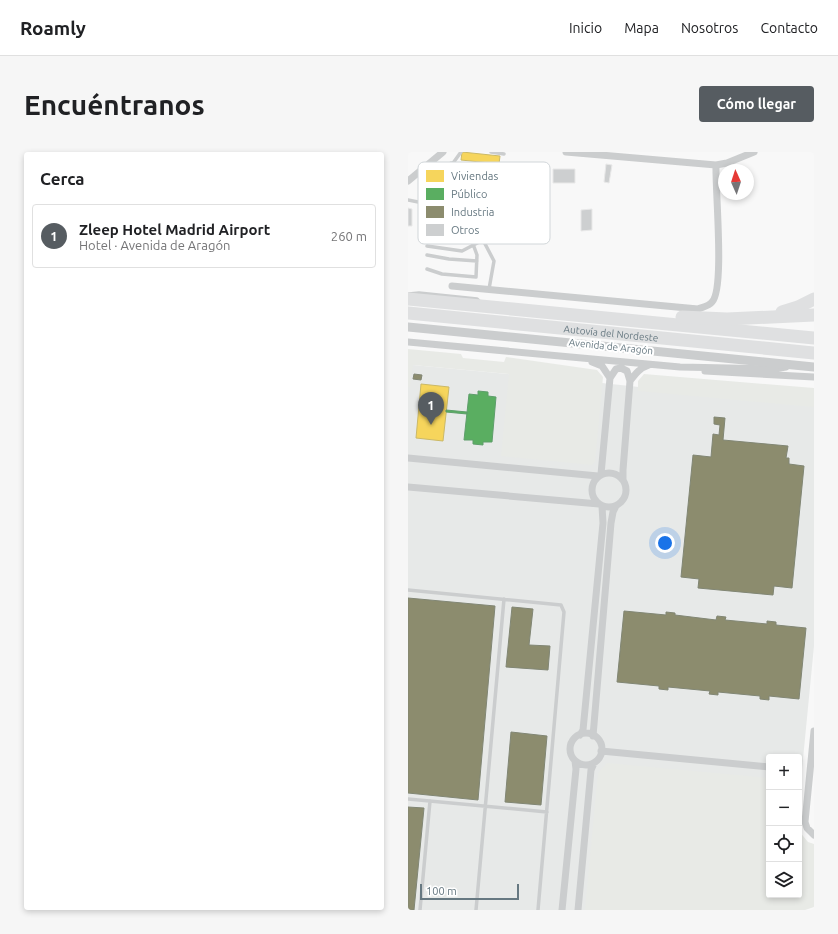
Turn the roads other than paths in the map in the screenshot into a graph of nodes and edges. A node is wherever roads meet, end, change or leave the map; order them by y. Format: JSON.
{"nodes":[{"id":1,"x":443,"y":152,"type":"edge"},
{"id":2,"x":460,"y":152,"type":"edge"},
{"id":3,"x":490,"y":152,"type":"edge"},
{"id":4,"x":566,"y":152,"type":"edge"},
{"id":5,"x":754,"y":152,"type":"edge"},
{"id":6,"x":504,"y":154,"type":"dead end"},
{"id":7,"x":431,"y":162,"type":"edge"},
{"id":8,"x":452,"y":162,"type":"edge"},
{"id":9,"x":716,"y":165,"type":"junction"},
{"id":10,"x":418,"y":173,"type":"edge"},
{"id":11,"x":408,"y":181,"type":"edge"},
{"id":12,"x":408,"y":200,"type":"edge"},
{"id":13,"x":418,"y":202,"type":"edge"},
{"id":14,"x":473,"y":244,"type":"joint"},
{"id":15,"x":486,"y":244,"type":"edge"},
{"id":16,"x":426,"y":246,"type":"dead end"},
{"id":17,"x":427,"y":255,"type":"dead end"},
{"id":18,"x":477,"y":261,"type":"junction"},
{"id":19,"x":427,"y":269,"type":"dead end"},
{"id":20,"x":452,"y":286,"type":"dead end"},
{"id":21,"x":488,"y":289,"type":"junction"},
{"id":22,"x":408,"y":294,"type":"edge"},
{"id":23,"x":408,"y":299,"type":"edge"},
{"id":24,"x":814,"y":299,"type":"edge"},
{"id":25,"x":484,"y":306,"type":"junction"},
{"id":26,"x":525,"y":310,"type":"junction"},
{"id":27,"x":408,"y":314,"type":"edge"},
{"id":28,"x":814,"y":315,"type":"edge"},
{"id":29,"x":727,"y":319,"type":"junction"},
{"id":30,"x":408,"y":327,"type":"edge"},
{"id":31,"x":814,"y":338,"type":"edge"},
{"id":32,"x":408,"y":342,"type":"edge"},
{"id":33,"x":814,"y":353,"type":"edge"},
{"id":34,"x":585,"y":359,"type":"junction"},
{"id":35,"x":650,"y":365,"type":"junction"},
{"id":36,"x":796,"y":365,"type":"junction"},
{"id":37,"x":680,"y":367,"type":"junction"},
{"id":38,"x":814,"y":367,"type":"edge"},
{"id":39,"x":814,"y":377,"type":"edge"},
{"id":40,"x":610,"y":378,"type":"junction"},
{"id":41,"x":630,"y":381,"type":"junction"},
{"id":42,"x":408,"y":458,"type":"edge"},
{"id":43,"x":600,"y":475,"type":"junction"},
{"id":44,"x":623,"y":480,"type":"junction"},
{"id":45,"x":408,"y":487,"type":"edge"},
{"id":46,"x":600,"y":505,"type":"junction"},
{"id":47,"x":616,"y":506,"type":"junction"},
{"id":48,"x":408,"y":590,"type":"edge"},
{"id":49,"x":504,"y":599,"type":"junction"},
{"id":50,"x":814,"y":731,"type":"edge"},
{"id":51,"x":580,"y":735,"type":"junction"},
{"id":52,"x":593,"y":736,"type":"junction"},
{"id":53,"x":601,"y":750,"type":"junction"},
{"id":54,"x":575,"y":761,"type":"junction"},
{"id":55,"x":594,"y":762,"type":"junction"},
{"id":56,"x":766,"y":767,"type":"edge"},
{"id":57,"x":408,"y":799,"type":"edge"},
{"id":58,"x":430,"y":801,"type":"junction"},
{"id":59,"x":485,"y":806,"type":"junction"},
{"id":60,"x":547,"y":812,"type":"junction"},
{"id":61,"x":814,"y":834,"type":"edge"},
{"id":62,"x":420,"y":910,"type":"edge"},
{"id":63,"x":476,"y":910,"type":"edge"},
{"id":64,"x":538,"y":910,"type":"edge"},
{"id":65,"x":562,"y":910,"type":"edge"},
{"id":66,"x":578,"y":910,"type":"edge"}],
"edges":[{"from":1,"to":7,"type":"street"},
{"from":2,"to":8,"type":"lane"},
{"from":3,"to":6,"type":"lane"},
{"from":4,"to":9,"type":"street"},
{"from":5,"to":9,"type":"street"},
{"from":9,"to":21,"type":"street"},
{"from":10,"to":11,"type":"street"},
{"from":12,"to":13,"type":"lane"},
{"from":14,"to":16,"type":"lane"},
{"from":14,"to":18,"type":"lane"},
{"from":15,"to":21,"type":"lane"},
{"from":17,"to":18,"type":"lane"},
{"from":18,"to":19,"type":"lane"},
{"from":20,"to":21,"type":"street"},
{"from":22,"to":25,"type":"lane"},
{"from":23,"to":25,"type":"highway","name":"Autovía del Nordeste"},
{"from":24,"to":29,"type":"highway"},
{"from":25,"to":26,"type":"highway","name":"Autovía del Nordeste"},
{"from":26,"to":29,"type":"highway"},
{"from":26,"to":31,"type":"highway","name":"Autovía del Nordeste"},
{"from":27,"to":33,"type":"highway","name":"Autovía del Nordeste"},
{"from":28,"to":29,"type":"highway"},
{"from":30,"to":36,"type":"street","name":"Avenida de Aragón"},
{"from":32,"to":34,"type":"street"},
{"from":34,"to":35,"type":"street"},
{"from":34,"to":40,"type":"street"},
{"from":35,"to":37,"type":"street"},
{"from":35,"to":41,"type":"street"},
{"from":36,"to":37,"type":"street"},
{"from":36,"to":38,"type":"street","name":"Avenida de Aragón"},
{"from":37,"to":39,"type":"street"},
{"from":40,"to":41,"type":"street"},
{"from":40,"to":43,"type":"street"},
{"from":41,"to":44,"type":"street"},
{"from":42,"to":43,"type":"street"},
{"from":43,"to":44,"type":"street"},
{"from":43,"to":46,"type":"street"},
{"from":44,"to":47,"type":"street"},
{"from":45,"to":46,"type":"street"},
{"from":46,"to":47,"type":"street"},
{"from":46,"to":51,"type":"street"},
{"from":47,"to":52,"type":"street"},
{"from":48,"to":49,"type":"lane"},
{"from":49,"to":59,"type":"lane"},
{"from":49,"to":60,"type":"lane"},
{"from":50,"to":61,"type":"street"},
{"from":51,"to":52,"type":"street"},
{"from":51,"to":54,"type":"street"},
{"from":52,"to":53,"type":"street"},
{"from":53,"to":55,"type":"street"},
{"from":53,"to":56,"type":"street"},
{"from":54,"to":55,"type":"street"},
{"from":54,"to":65,"type":"street"},
{"from":55,"to":66,"type":"street"},
{"from":57,"to":58,"type":"lane"},
{"from":58,"to":59,"type":"lane"},
{"from":58,"to":62,"type":"lane"},
{"from":59,"to":60,"type":"lane"},
{"from":59,"to":63,"type":"lane"},
{"from":60,"to":64,"type":"lane"}]}
